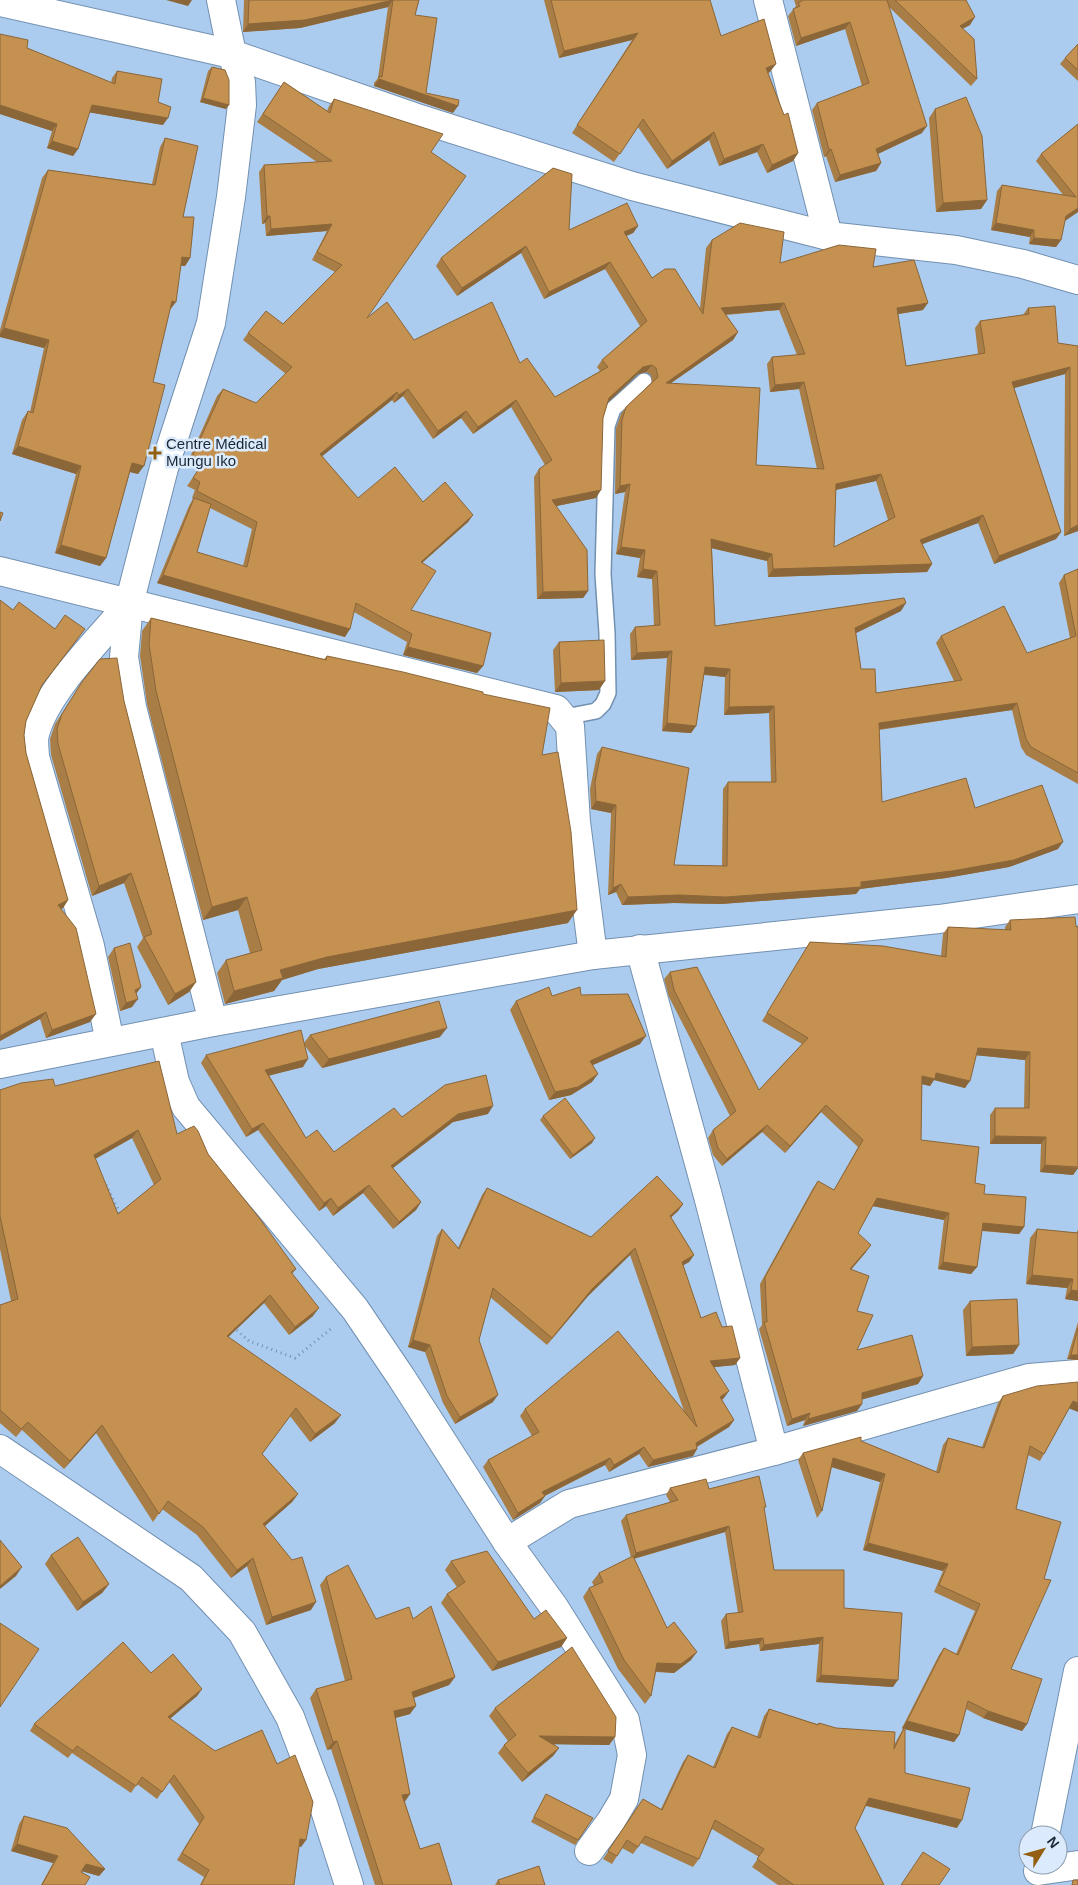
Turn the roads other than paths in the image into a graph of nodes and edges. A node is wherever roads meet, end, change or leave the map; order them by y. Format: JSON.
{"nodes":[{"id":1,"x":221,"y":0,"type":"edge"},
{"id":2,"x":768,"y":0,"type":"edge"},
{"id":3,"x":0,"y":2,"type":"edge"},
{"id":4,"x":232,"y":54,"type":"junction"},
{"id":5,"x":828,"y":236,"type":"junction"},
{"id":6,"x":1078,"y":280,"type":"edge"},
{"id":7,"x":644,"y":381,"type":"edge"},
{"id":8,"x":0,"y":571,"type":"edge"},
{"id":9,"x":129,"y":604,"type":"junction"},
{"id":10,"x":564,"y":717,"type":"junction"},
{"id":11,"x":1078,"y":899,"type":"edge"},
{"id":12,"x":640,"y":949,"type":"junction"},
{"id":13,"x":593,"y":955,"type":"junction"},
{"id":14,"x":213,"y":1022,"type":"junction"},
{"id":15,"x":164,"y":1032,"type":"junction"},
{"id":16,"x":110,"y":1042,"type":"junction"},
{"id":17,"x":0,"y":1064,"type":"edge"},
{"id":18,"x":1078,"y":1374,"type":"edge"},
{"id":19,"x":0,"y":1449,"type":"edge"},
{"id":20,"x":774,"y":1451,"type":"junction"},
{"id":21,"x":507,"y":1542,"type":"junction"},
{"id":22,"x":1078,"y":1671,"type":"edge"},
{"id":23,"x":1047,"y":1825,"type":"edge"},
{"id":24,"x":589,"y":1851,"type":"dead end"},
{"id":25,"x":349,"y":1885,"type":"edge"}],
"edges":[{"from":1,"to":4,"type":"street"},
{"from":2,"to":5,"type":"street"},
{"from":3,"to":4,"type":"street"},
{"from":4,"to":5,"type":"street"},
{"from":4,"to":9,"type":"street"},
{"from":5,"to":6,"type":"street"},
{"from":7,"to":10,"type":"lane"},
{"from":8,"to":9,"type":"street"},
{"from":9,"to":10,"type":"street"},
{"from":9,"to":14,"type":"street"},
{"from":9,"to":16,"type":"street"},
{"from":10,"to":13,"type":"street"},
{"from":11,"to":12,"type":"street"},
{"from":12,"to":13,"type":"street"},
{"from":12,"to":20,"type":"street"},
{"from":13,"to":14,"type":"street"},
{"from":14,"to":15,"type":"street"},
{"from":15,"to":16,"type":"street"},
{"from":15,"to":21,"type":"street"},
{"from":16,"to":17,"type":"street"},
{"from":18,"to":20,"type":"street"},
{"from":19,"to":25,"type":"street"},
{"from":20,"to":21,"type":"street"},
{"from":21,"to":24,"type":"street"},
{"from":22,"to":23,"type":"street"}]}
